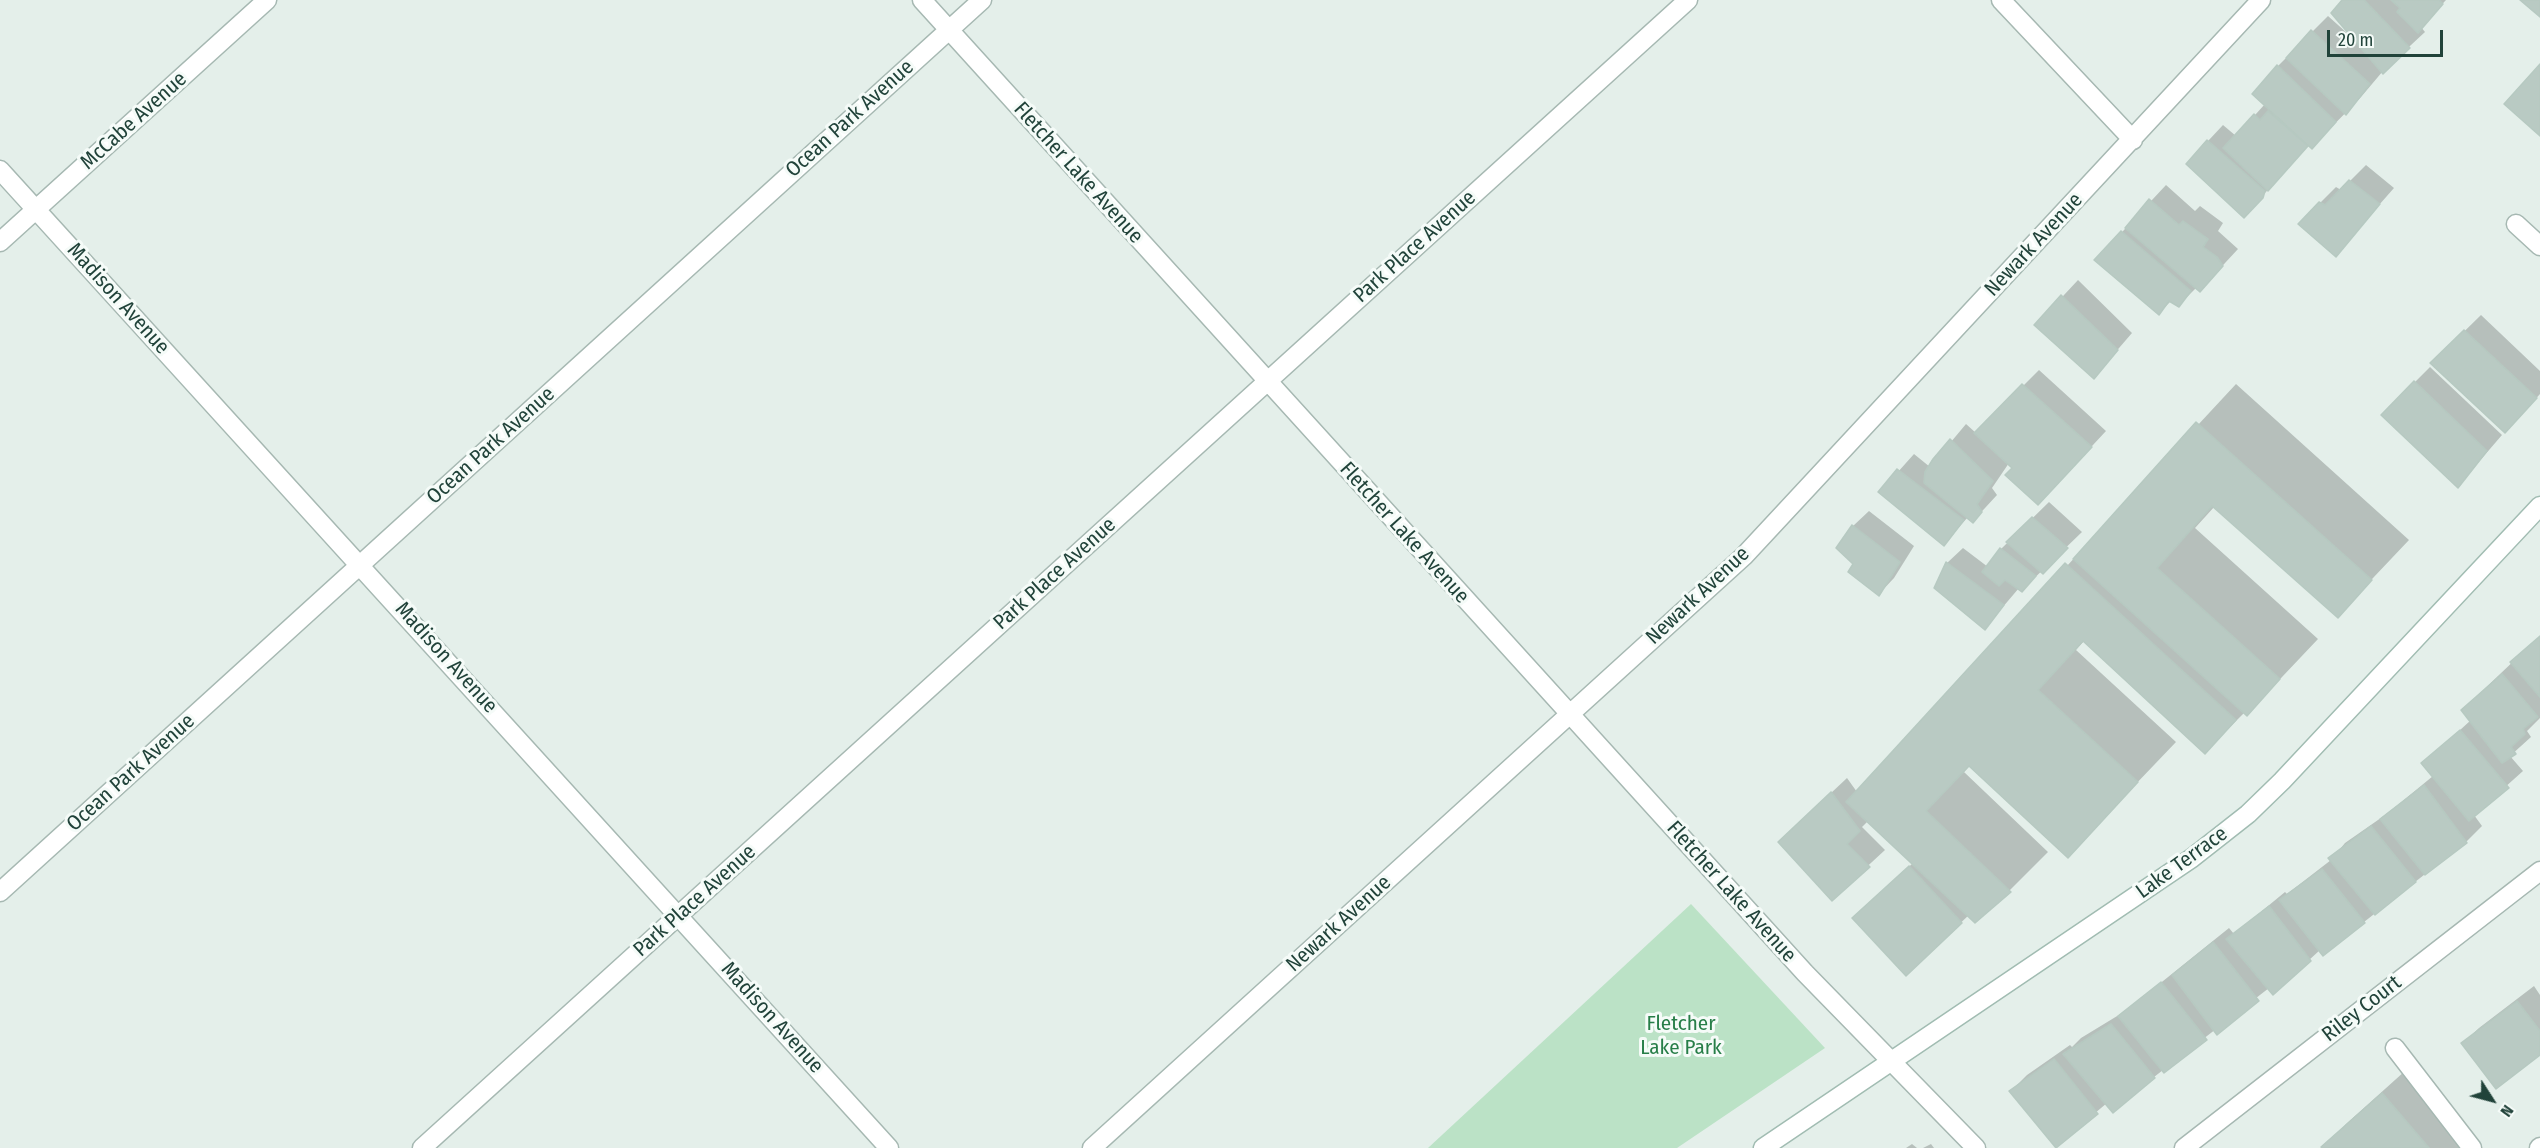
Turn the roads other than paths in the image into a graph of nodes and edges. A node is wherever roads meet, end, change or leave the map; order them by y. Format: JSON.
{"nodes":[{"id":1,"x":267,"y":0,"type":"edge"},
{"id":2,"x":922,"y":0,"type":"edge"},
{"id":3,"x":982,"y":0,"type":"edge"},
{"id":4,"x":1688,"y":0,"type":"edge"},
{"id":5,"x":2001,"y":0,"type":"edge"},
{"id":6,"x":2260,"y":0,"type":"edge"},
{"id":7,"x":949,"y":30,"type":"junction"},
{"id":8,"x":2133,"y":140,"type":"junction"},
{"id":9,"x":0,"y":170,"type":"edge"},
{"id":10,"x":36,"y":210,"type":"junction"},
{"id":11,"x":2516,"y":224,"type":"dead end"},
{"id":12,"x":0,"y":242,"type":"edge"},
{"id":13,"x":2540,"y":246,"type":"edge"},
{"id":14,"x":1266,"y":382,"type":"junction"},
{"id":15,"x":2540,"y":506,"type":"edge"},
{"id":16,"x":360,"y":565,"type":"junction"},
{"id":17,"x":1569,"y":715,"type":"junction"},
{"id":18,"x":2540,"y":871,"type":"edge"},
{"id":19,"x":0,"y":892,"type":"edge"},
{"id":20,"x":679,"y":916,"type":"junction"},
{"id":21,"x":2395,"y":1048,"type":"dead end"},
{"id":22,"x":1891,"y":1060,"type":"junction"},
{"id":23,"x":422,"y":1148,"type":"edge"},
{"id":24,"x":889,"y":1148,"type":"edge"},
{"id":25,"x":1092,"y":1148,"type":"edge"},
{"id":26,"x":1763,"y":1148,"type":"edge"},
{"id":27,"x":1976,"y":1148,"type":"edge"},
{"id":28,"x":2184,"y":1148,"type":"edge"},
{"id":29,"x":2472,"y":1148,"type":"edge"}],
"edges":[{"from":1,"to":10,"type":"street","name":"McCabe Avenue"},
{"from":2,"to":7,"type":"street","name":"Fletcher Lake Avenue"},
{"from":3,"to":7,"type":"street","name":"Ocean Park Avenue"},
{"from":4,"to":14,"type":"street","name":"Park Place Avenue"},
{"from":5,"to":8,"type":"street"},
{"from":6,"to":8,"type":"street","name":"Newark Avenue"},
{"from":7,"to":14,"type":"street","name":"Fletcher Lake Avenue"},
{"from":7,"to":16,"type":"street","name":"Ocean Park Avenue"},
{"from":8,"to":17,"type":"street","name":"Newark Avenue"},
{"from":9,"to":10,"type":"street","name":"Madison Avenue"},
{"from":10,"to":12,"type":"street","name":"McCabe Avenue"},
{"from":10,"to":16,"type":"street","name":"Madison Avenue"},
{"from":11,"to":13,"type":"street"},
{"from":14,"to":17,"type":"street","name":"Fletcher Lake Avenue"},
{"from":14,"to":20,"type":"street","name":"Park Place Avenue"},
{"from":15,"to":22,"type":"street","name":"Lake Terrace"},
{"from":16,"to":19,"type":"street","name":"Ocean Park Avenue"},
{"from":16,"to":20,"type":"street","name":"Madison Avenue"},
{"from":17,"to":22,"type":"street","name":"Fletcher Lake Avenue"},
{"from":17,"to":25,"type":"street","name":"Newark Avenue"},
{"from":18,"to":28,"type":"street","name":"Riley Court"},
{"from":20,"to":23,"type":"street","name":"Park Place Avenue"},
{"from":20,"to":24,"type":"street","name":"Madison Avenue"},
{"from":21,"to":29,"type":"street"},
{"from":22,"to":26,"type":"street","name":"Lake Terrace"},
{"from":22,"to":27,"type":"street","name":"Fletcher Lake Avenue"}]}
